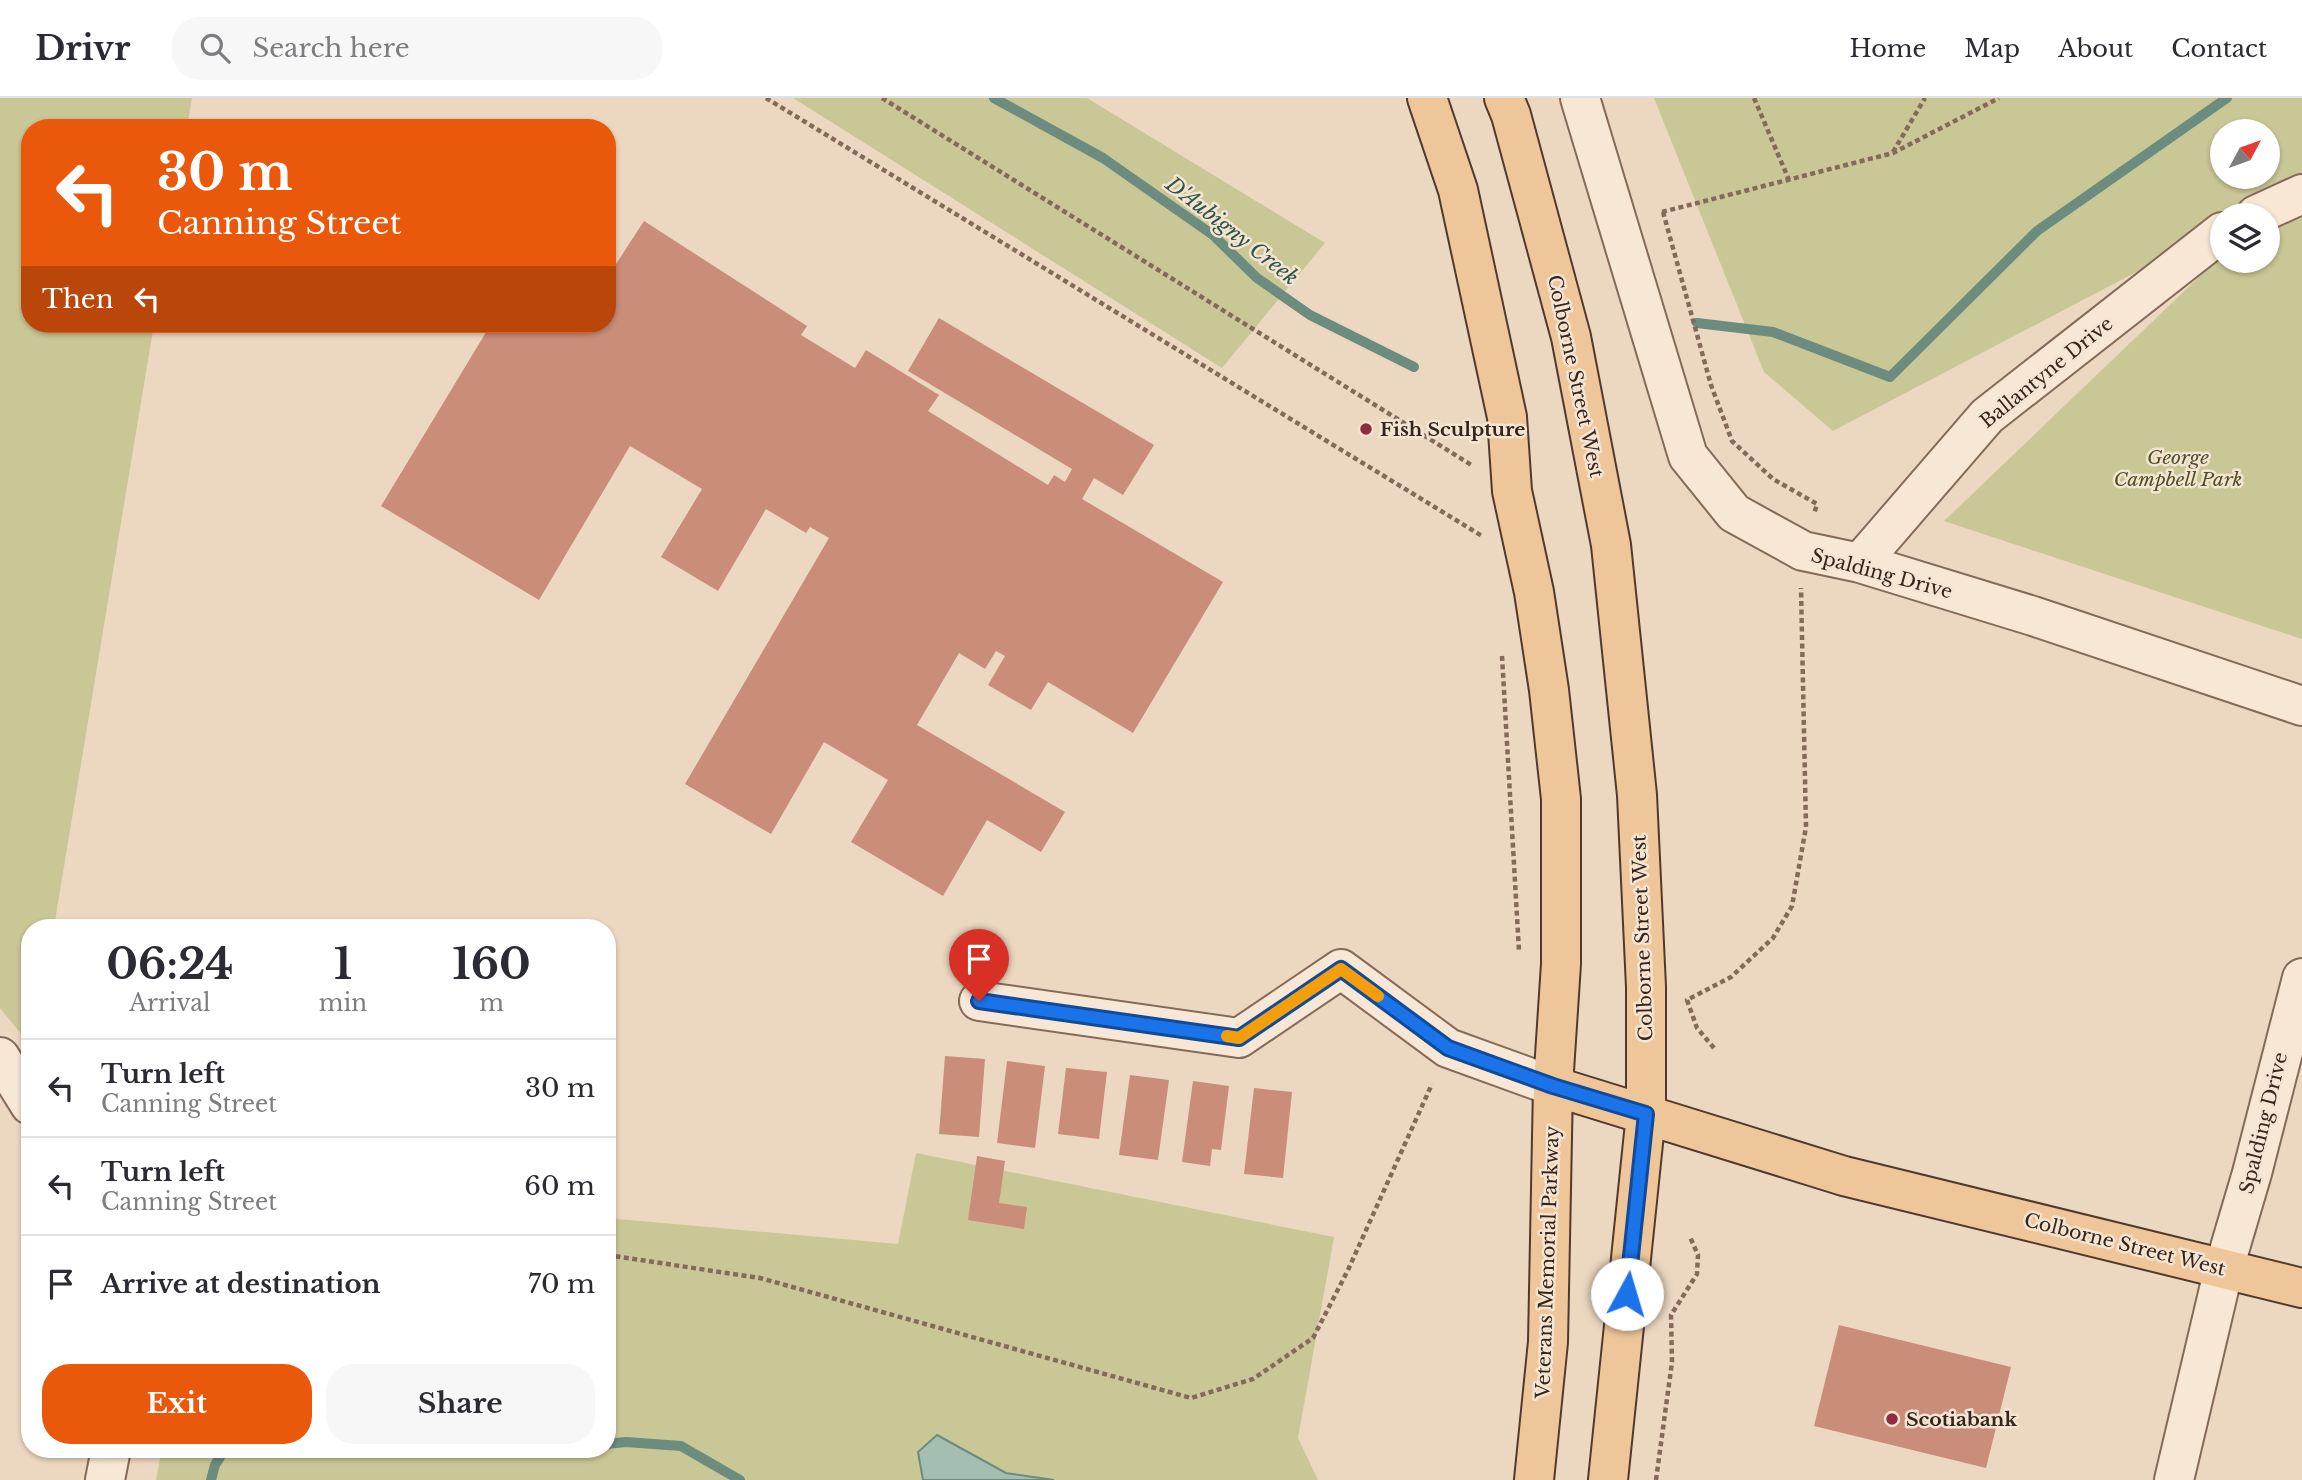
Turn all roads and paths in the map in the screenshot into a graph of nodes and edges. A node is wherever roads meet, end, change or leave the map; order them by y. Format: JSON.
{"nodes":[{"id":1,"x":766,"y":98,"type":"edge"},
{"id":2,"x":882,"y":98,"type":"edge"},
{"id":3,"x":1427,"y":98,"type":"edge"},
{"id":4,"x":1504,"y":98,"type":"edge"},
{"id":5,"x":1580,"y":98,"type":"edge"},
{"id":6,"x":1754,"y":98,"type":"edge"},
{"id":7,"x":1925,"y":98,"type":"edge"},
{"id":8,"x":1999,"y":98,"type":"edge"},
{"id":9,"x":1893,"y":153,"type":"junction"},
{"id":10,"x":1789,"y":180,"type":"junction"},
{"id":11,"x":2302,"y":194,"type":"edge"},
{"id":12,"x":2280,"y":204,"type":"edge"},
{"id":13,"x":2210,"y":241,"type":"edge"},
{"id":14,"x":1482,"y":472,"type":"dead end"},
{"id":15,"x":1483,"y":537,"type":"dead end"},
{"id":16,"x":1803,"y":551,"type":"junction"},
{"id":17,"x":1860,"y":563,"type":"junction"},
{"id":18,"x":1502,"y":652,"type":"dead end"},
{"id":19,"x":2302,"y":706,"type":"edge"},
{"id":20,"x":1520,"y":951,"type":"dead end"},
{"id":21,"x":2302,"y":978,"type":"edge"},
{"id":22,"x":979,"y":1001,"type":"dead end"},
{"id":23,"x":1448,"y":1048,"type":"junction"},
{"id":24,"x":1714,"y":1048,"type":"dead end"},
{"id":25,"x":0,"y":1057,"type":"edge"},
{"id":26,"x":1553,"y":1086,"type":"junction"},
{"id":27,"x":21,"y":1091,"type":"edge"},
{"id":28,"x":1646,"y":1114,"type":"junction"},
{"id":29,"x":1690,"y":1237,"type":"dead end"},
{"id":30,"x":616,"y":1256,"type":"edge"},
{"id":31,"x":2224,"y":1268,"type":"junction"},
{"id":32,"x":2302,"y":1288,"type":"edge"},
{"id":33,"x":109,"y":1458,"type":"edge"},
{"id":34,"x":105,"y":1480,"type":"edge"},
{"id":35,"x":1534,"y":1480,"type":"edge"},
{"id":36,"x":1608,"y":1480,"type":"edge"},
{"id":37,"x":1656,"y":1480,"type":"edge"},
{"id":38,"x":2174,"y":1480,"type":"edge"}],
"edges":[{"from":1,"to":15,"type":"path"},
{"from":2,"to":14,"type":"path"},
{"from":3,"to":26,"type":"main road"},
{"from":4,"to":28,"type":"main road","name":"Colborne Street West"},
{"from":5,"to":16,"type":"street","name":"Spalding Drive"},
{"from":6,"to":10,"type":"path"},
{"from":7,"to":9,"type":"path"},
{"from":8,"to":9,"type":"path"},
{"from":9,"to":10,"type":"path"},
{"from":10,"to":16,"type":"path"},
{"from":11,"to":12,"type":"street"},
{"from":13,"to":17,"type":"street","name":"Ballantyne Drive"},
{"from":16,"to":17,"type":"street","name":"Spalding Drive"},
{"from":16,"to":24,"type":"path"},
{"from":17,"to":19,"type":"street","name":"Spalding Drive"},
{"from":18,"to":20,"type":"path"},
{"from":21,"to":31,"type":"street","name":"Spalding Drive"},
{"from":22,"to":23,"type":"street"},
{"from":23,"to":26,"type":"street"},
{"from":23,"to":30,"type":"path"},
{"from":25,"to":27,"type":"street"},
{"from":26,"to":28,"type":"main road"},
{"from":26,"to":35,"type":"main road","name":"Veterans Memorial Parkway"},
{"from":28,"to":31,"type":"main road","name":"Colborne Street West"},
{"from":28,"to":36,"type":"main road"},
{"from":29,"to":37,"type":"path"},
{"from":31,"to":32,"type":"main road","name":"Colborne Street West"},
{"from":31,"to":38,"type":"street","name":"Spalding Drive"},
{"from":33,"to":34,"type":"street"}]}
